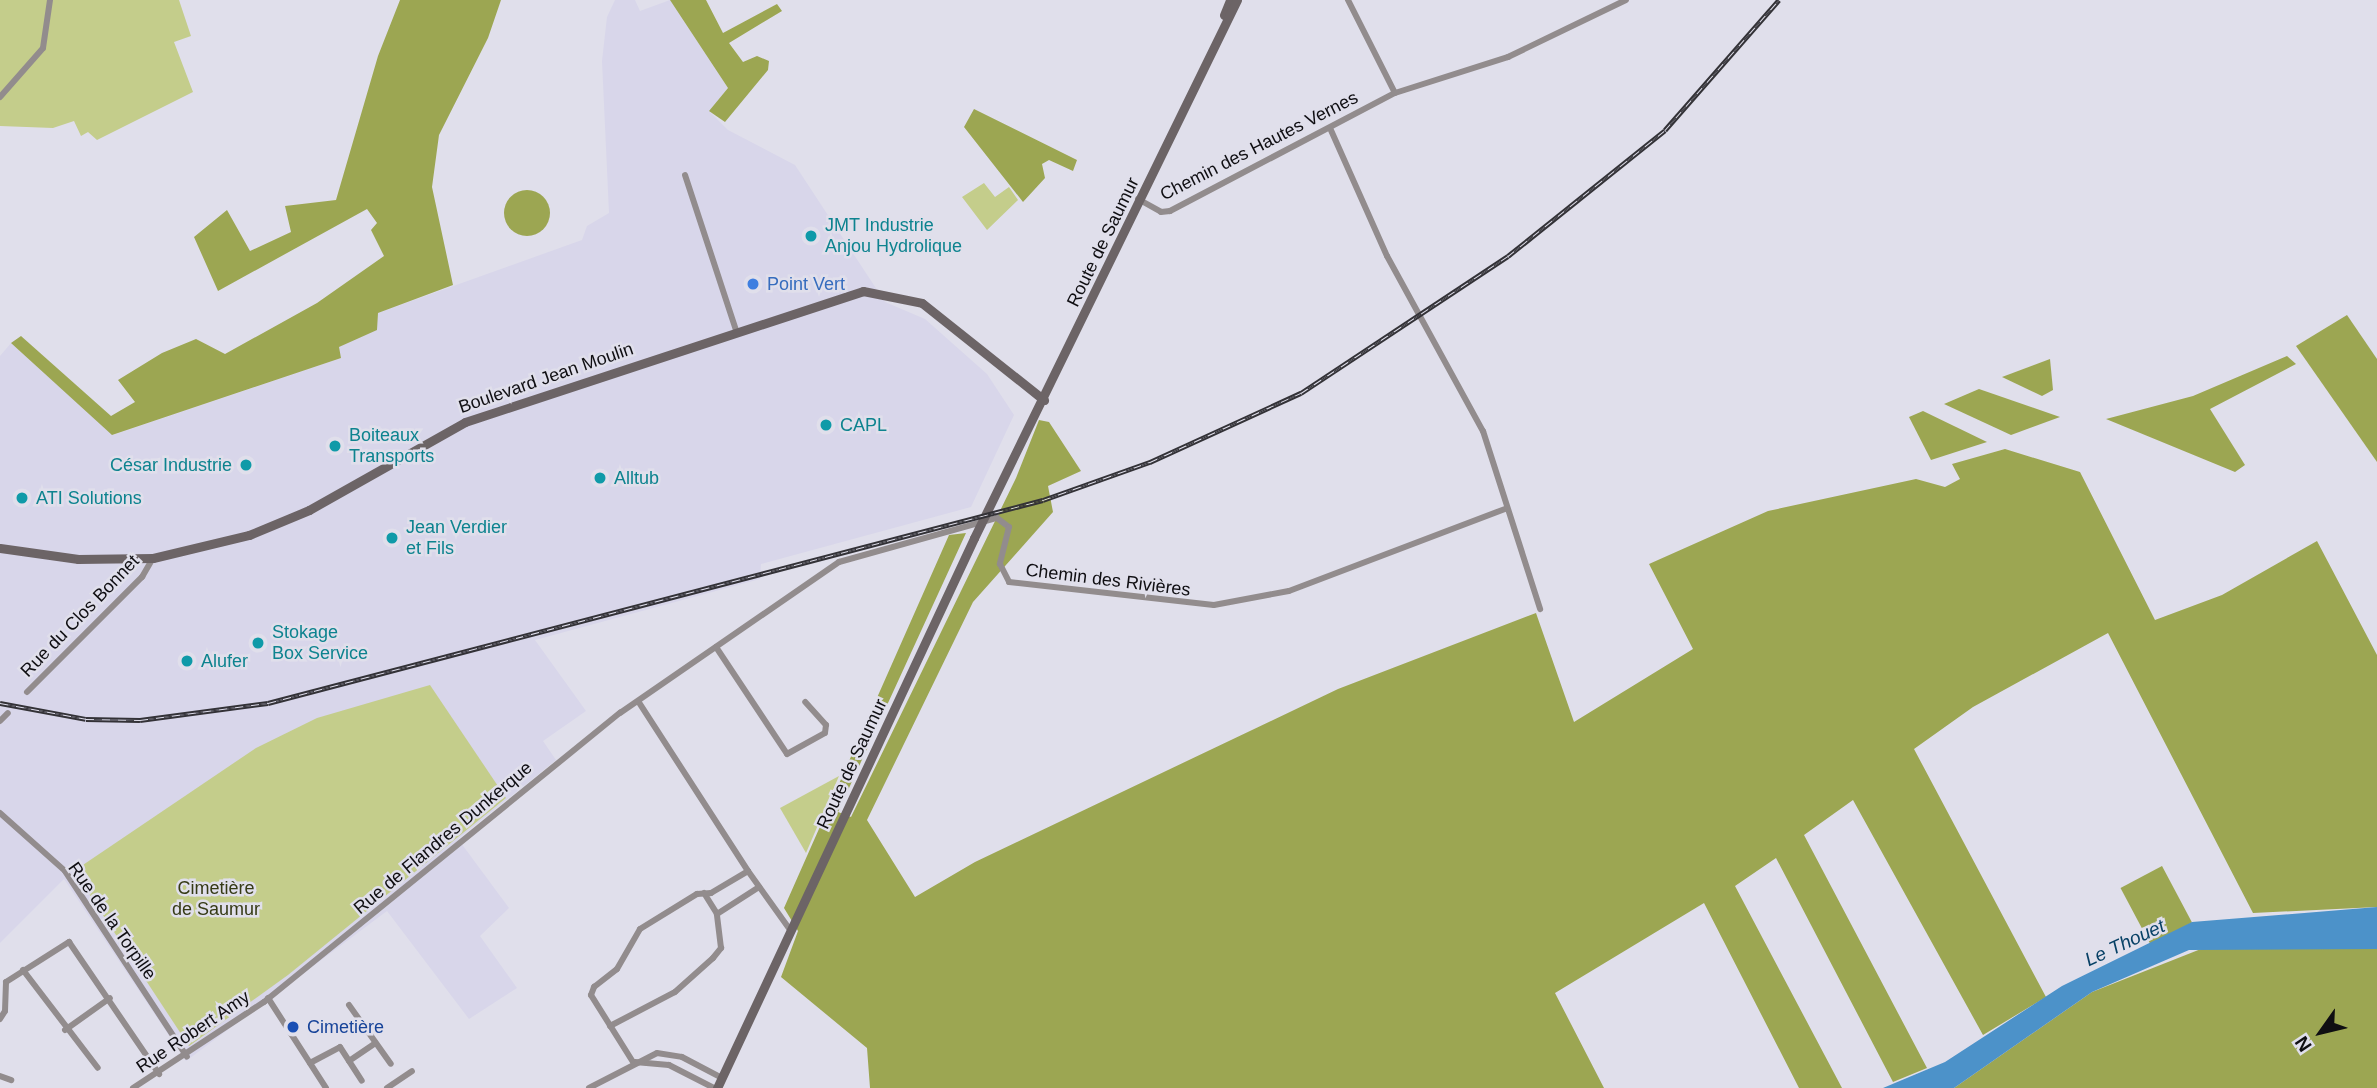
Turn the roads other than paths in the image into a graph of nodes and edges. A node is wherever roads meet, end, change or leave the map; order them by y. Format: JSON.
{"nodes":[{"id":1,"x":51,"y":0,"type":"edge"},
{"id":2,"x":1230,"y":0,"type":"edge"},
{"id":3,"x":1237,"y":0,"type":"edge"},
{"id":4,"x":1348,"y":0,"type":"edge"},
{"id":5,"x":1626,"y":0,"type":"edge"},
{"id":6,"x":1395,"y":93,"type":"junction"},
{"id":7,"x":0,"y":97,"type":"edge"},
{"id":8,"x":1330,"y":128,"type":"junction"},
{"id":9,"x":685,"y":175,"type":"dead end"},
{"id":10,"x":1138,"y":199,"type":"junction"},
{"id":11,"x":736,"y":330,"type":"junction"},
{"id":12,"x":1042,"y":399,"type":"junction"},
{"id":13,"x":1505,"y":509,"type":"junction"},
{"id":14,"x":0,"y":548,"type":"edge"},
{"id":15,"x":153,"y":558,"type":"junction"},
{"id":16,"x":1540,"y":609,"type":"dead end"},
{"id":17,"x":716,"y":647,"type":"junction"},
{"id":18,"x":27,"y":692,"type":"dead end"},
{"id":19,"x":638,"y":701,"type":"junction"},
{"id":20,"x":805,"y":702,"type":"dead end"},
{"id":21,"x":8,"y":713,"type":"dead end"},
{"id":22,"x":0,"y":721,"type":"edge"},
{"id":23,"x":0,"y":813,"type":"edge"},
{"id":24,"x":748,"y":871,"type":"junction"},
{"id":25,"x":760,"y":887,"type":"junction"},
{"id":26,"x":704,"y":893,"type":"junction"},
{"id":27,"x":717,"y":914,"type":"junction"},
{"id":28,"x":791,"y":932,"type":"junction"},
{"id":29,"x":23,"y":970,"type":"junction"},
{"id":30,"x":110,"y":998,"type":"junction"},
{"id":31,"x":268,"y":998,"type":"junction"},
{"id":32,"x":349,"y":1005,"type":"dead end"},
{"id":33,"x":0,"y":1020,"type":"edge"},
{"id":34,"x":610,"y":1026,"type":"junction"},
{"id":35,"x":65,"y":1030,"type":"junction"},
{"id":36,"x":376,"y":1043,"type":"junction"},
{"id":37,"x":187,"y":1057,"type":"junction"},
{"id":38,"x":349,"y":1061,"type":"junction"},
{"id":39,"x":633,"y":1062,"type":"junction"},
{"id":40,"x":310,"y":1063,"type":"junction"},
{"id":41,"x":391,"y":1064,"type":"dead end"},
{"id":42,"x":98,"y":1068,"type":"dead end"},
{"id":43,"x":412,"y":1071,"type":"dead end"},
{"id":44,"x":159,"y":1074,"type":"junction"},
{"id":45,"x":0,"y":1076,"type":"edge"},
{"id":46,"x":722,"y":1078,"type":"junction"},
{"id":47,"x":11,"y":1080,"type":"dead end"},
{"id":48,"x":362,"y":1081,"type":"dead end"},
{"id":49,"x":133,"y":1088,"type":"edge"},
{"id":50,"x":326,"y":1088,"type":"edge"},
{"id":51,"x":387,"y":1088,"type":"edge"},
{"id":52,"x":589,"y":1088,"type":"edge"},
{"id":53,"x":716,"y":1088,"type":"edge"}],
"edges":[{"from":1,"to":7,"type":"street"},
{"from":2,"to":10,"type":"main road","name":"Route de Saumur"},
{"from":3,"to":10,"type":"main road","name":"Route de Saumur"},
{"from":4,"to":6,"type":"street"},
{"from":5,"to":6,"type":"street","name":"Chemin des Hautes Vernes"},
{"from":6,"to":8,"type":"street","name":"Chemin des Hautes Vernes"},
{"from":8,"to":10,"type":"street","name":"Chemin des Hautes Vernes"},
{"from":8,"to":13,"type":"street"},
{"from":9,"to":11,"type":"street"},
{"from":10,"to":12,"type":"main road","name":"Route de Saumur"},
{"from":11,"to":12,"type":"main road","name":"Boulevard Jean Moulin"},
{"from":11,"to":15,"type":"main road","name":"Boulevard Jean Moulin"},
{"from":12,"to":28,"type":"main road","name":"Route de Saumur"},
{"from":13,"to":16,"type":"street"},
{"from":13,"to":17,"type":"street","name":"Chemin des Rivières"},
{"from":14,"to":15,"type":"main road","name":"Boulevard Jean Moulin"},
{"from":15,"to":18,"type":"street","name":"Rue du Clos Bonnet"},
{"from":17,"to":19,"type":"street","name":"Chemin des Rivières"},
{"from":17,"to":20,"type":"street"},
{"from":19,"to":24,"type":"street"},
{"from":19,"to":31,"type":"street","name":"Rue de Flandres Dunkerque"},
{"from":21,"to":22,"type":"street"},
{"from":23,"to":37,"type":"street","name":"Rue de la Torpille"},
{"from":24,"to":25,"type":"street"},
{"from":24,"to":26,"type":"street"},
{"from":25,"to":27,"type":"street"},
{"from":25,"to":28,"type":"street"},
{"from":26,"to":27,"type":"street"},
{"from":26,"to":34,"type":"street"},
{"from":27,"to":34,"type":"street"},
{"from":28,"to":46,"type":"main road","name":"Route de Saumur"},
{"from":29,"to":30,"type":"street"},
{"from":29,"to":33,"type":"street"},
{"from":29,"to":35,"type":"street"},
{"from":30,"to":35,"type":"street"},
{"from":30,"to":44,"type":"street"},
{"from":31,"to":37,"type":"street","name":"Rue Robert Amy"},
{"from":31,"to":40,"type":"street"},
{"from":32,"to":36,"type":"street"},
{"from":34,"to":39,"type":"street"},
{"from":35,"to":42,"type":"street"},
{"from":36,"to":38,"type":"street"},
{"from":36,"to":41,"type":"street"},
{"from":37,"to":44,"type":"street","name":"Rue Robert Amy"},
{"from":38,"to":40,"type":"street"},
{"from":38,"to":48,"type":"street"},
{"from":39,"to":46,"type":"street"},
{"from":39,"to":52,"type":"street"},
{"from":39,"to":53,"type":"street"},
{"from":40,"to":50,"type":"street"},
{"from":43,"to":51,"type":"street"},
{"from":44,"to":49,"type":"street","name":"Rue Robert Amy"},
{"from":45,"to":47,"type":"street"},
{"from":46,"to":53,"type":"main road","name":"Route de Saumur"}]}
